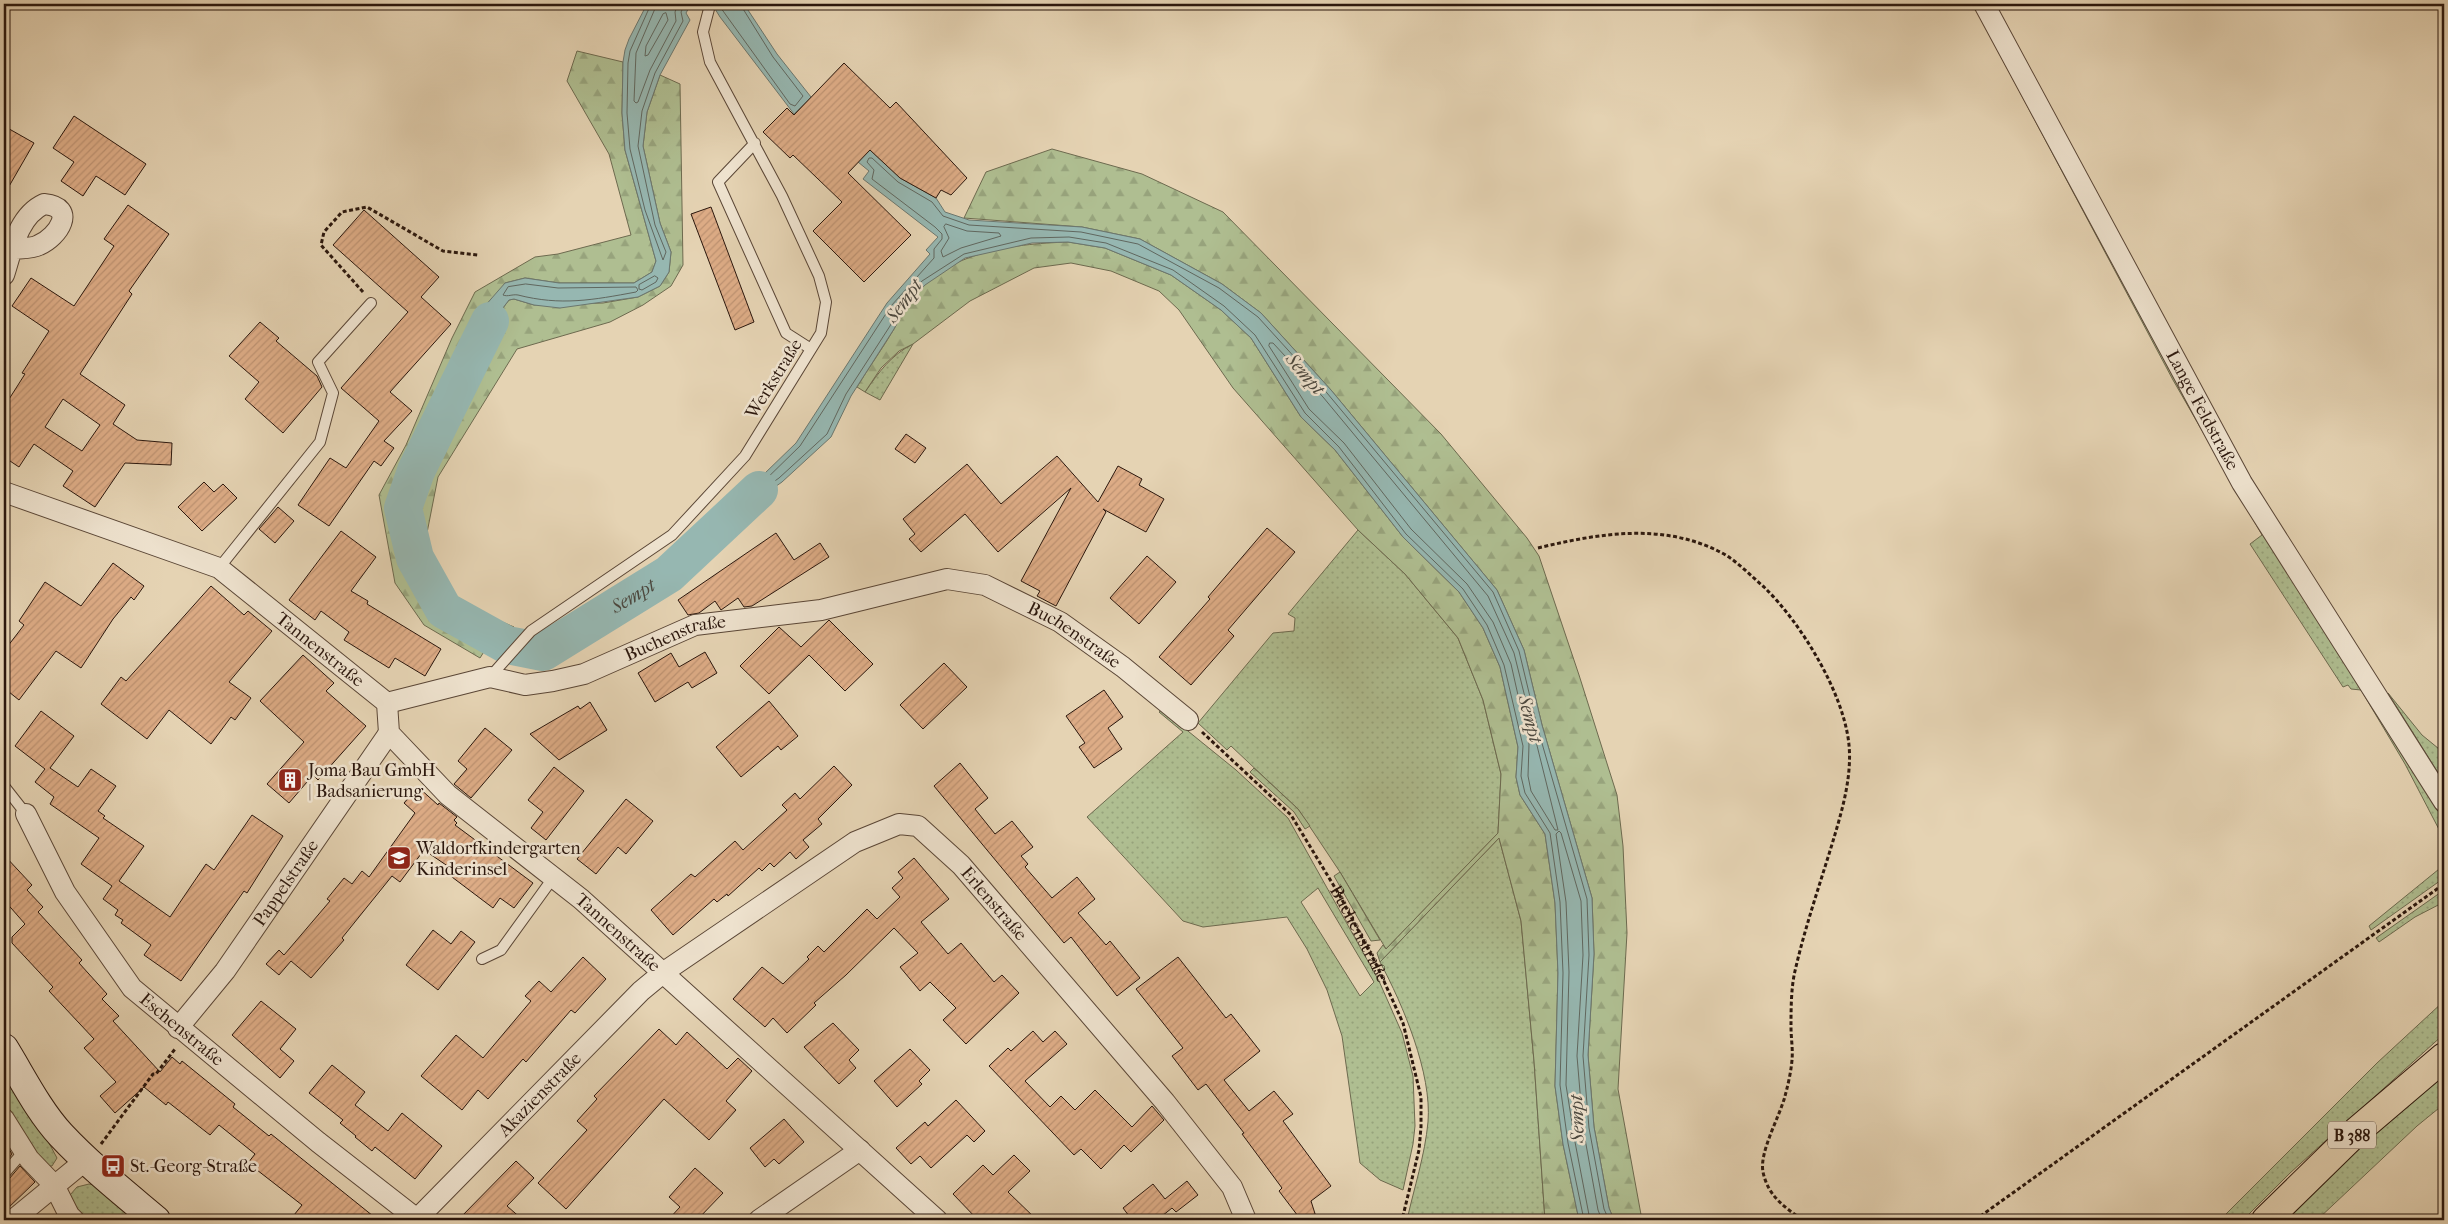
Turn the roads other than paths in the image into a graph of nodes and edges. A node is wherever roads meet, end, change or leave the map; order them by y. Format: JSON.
{"nodes":[{"id":1,"x":1984,"y":4,"type":"edge"},
{"id":2,"x":710,"y":5,"type":"dead end"},
{"id":3,"x":755,"y":143,"type":"junction"},
{"id":4,"x":12,"y":249,"type":"dead end"},
{"id":5,"x":4,"y":275,"type":"edge"},
{"id":6,"x":371,"y":303,"type":"road end"},
{"id":7,"x":811,"y":349,"type":"junction"},
{"id":8,"x":4,"y":492,"type":"edge"},
{"id":9,"x":219,"y":568,"type":"junction"},
{"id":10,"x":490,"y":677,"type":"junction"},
{"id":11,"x":387,"y":703,"type":"junction"},
{"id":12,"x":1188,"y":720,"type":"road end"},
{"id":13,"x":389,"y":733,"type":"junction"},
{"id":14,"x":4,"y":786,"type":"edge"},
{"id":15,"x":2444,"y":802,"type":"edge"},
{"id":16,"x":26,"y":814,"type":"joint"},
{"id":17,"x":553,"y":878,"type":"junction"},
{"id":18,"x":482,"y":958,"type":"dead end"},
{"id":19,"x":664,"y":972,"type":"junction"},
{"id":20,"x":182,"y":1032,"type":"junction"},
{"id":21,"x":4,"y":1048,"type":"edge"},
{"id":22,"x":2444,"y":1056,"type":"edge"},
{"id":23,"x":4,"y":1119,"type":"edge"},
{"id":24,"x":860,"y":1150,"type":"junction"},
{"id":25,"x":24,"y":1151,"type":"junction"},
{"id":26,"x":86,"y":1160,"type":"junction"},
{"id":27,"x":4,"y":1174,"type":"edge"},
{"id":28,"x":54,"y":1185,"type":"junction"},
{"id":29,"x":13,"y":1220,"type":"edge"},
{"id":30,"x":74,"y":1220,"type":"edge"},
{"id":31,"x":156,"y":1220,"type":"edge"},
{"id":32,"x":417,"y":1220,"type":"edge"},
{"id":33,"x":759,"y":1220,"type":"edge"},
{"id":34,"x":937,"y":1220,"type":"edge"},
{"id":35,"x":1246,"y":1220,"type":"edge"},
{"id":36,"x":2266,"y":1220,"type":"edge"}],
"edges":[{"from":1,"to":15,"type":"street","name":"Lange Feldstraße"},
{"from":2,"to":3,"type":"lane","name":"Werkstraße"},
{"from":3,"to":7,"type":"lane","name":"Werkstraße"},
{"from":3,"to":7,"type":"lane"},
{"from":4,"to":5,"type":"street"},
{"from":6,"to":9,"type":"lane"},
{"from":7,"to":10,"type":"lane","name":"Werkstraße"},
{"from":8,"to":9,"type":"street","name":"Tannenstraße"},
{"from":9,"to":11,"type":"street","name":"Tannenstraße"},
{"from":10,"to":11,"type":"street","name":"Buchenstraße"},
{"from":10,"to":12,"type":"street","name":"Buchenstraße"},
{"from":11,"to":13,"type":"street"},
{"from":13,"to":17,"type":"street","name":"Tannenstraße"},
{"from":13,"to":20,"type":"street","name":"Pappelstraße"},
{"from":14,"to":16,"type":"lane","name":"Eschenstraße"},
{"from":16,"to":20,"type":"street","name":"Eschenstraße"},
{"from":17,"to":18,"type":"lane"},
{"from":17,"to":19,"type":"street","name":"Tannenstraße"},
{"from":19,"to":24,"type":"street","name":"Tannenstraße"},
{"from":19,"to":32,"type":"street","name":"Akazienstraße"},
{"from":19,"to":35,"type":"street","name":"Erlenstraße"},
{"from":20,"to":32,"type":"street","name":"Eschenstraße"},
{"from":21,"to":26,"type":"street"},
{"from":22,"to":36,"type":"main road","number":"B 388"},
{"from":23,"to":25,"type":"street"},
{"from":24,"to":33,"type":"street"},
{"from":24,"to":34,"type":"street","name":"Tannenstraße"},
{"from":25,"to":27,"type":"lane"},
{"from":25,"to":28,"type":"street"},
{"from":26,"to":28,"type":"street"},
{"from":26,"to":31,"type":"street"},
{"from":28,"to":29,"type":"street"},
{"from":28,"to":30,"type":"street"}]}
